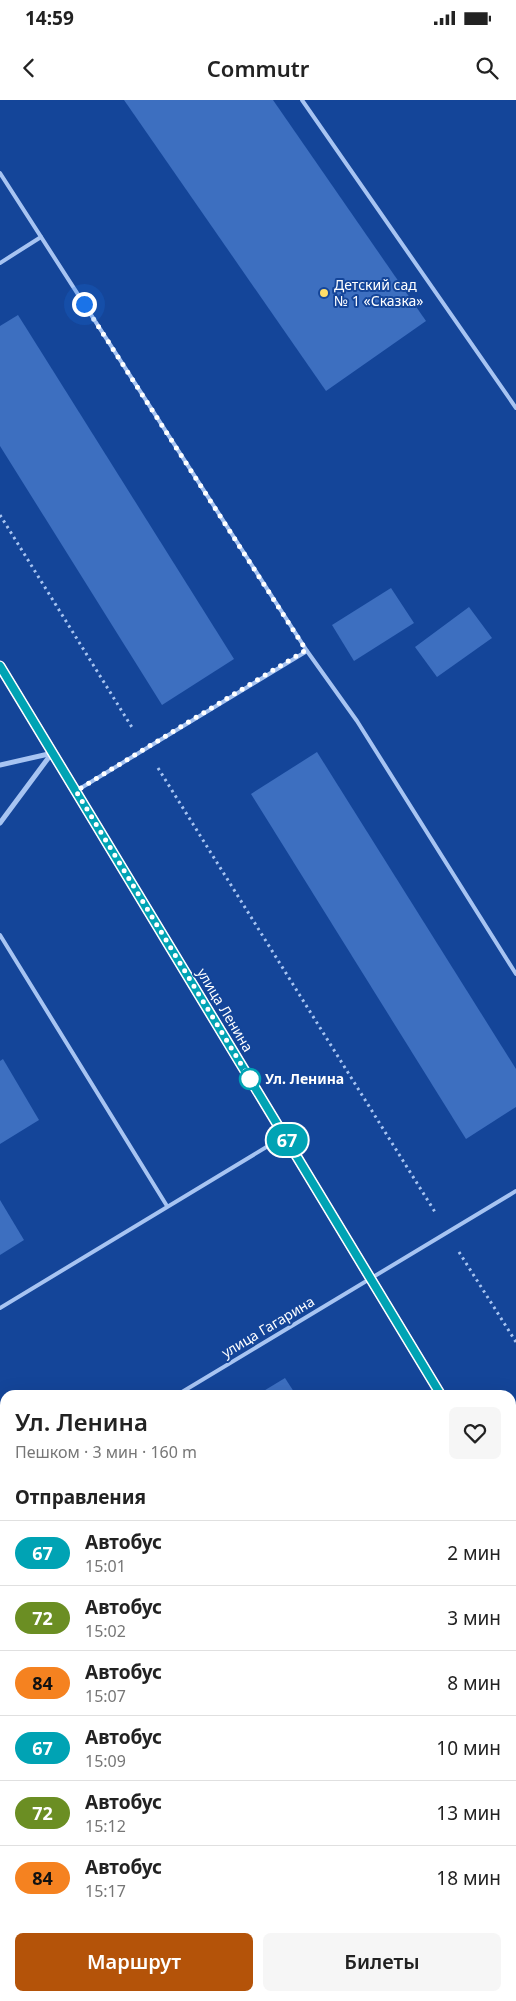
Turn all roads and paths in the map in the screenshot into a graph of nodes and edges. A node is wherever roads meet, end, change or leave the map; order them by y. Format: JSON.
{"nodes":[{"id":1,"x":302,"y":100,"type":"edge"},
{"id":2,"x":0,"y":173,"type":"edge"},
{"id":3,"x":41,"y":237,"type":"junction"},
{"id":4,"x":0,"y":263,"type":"edge"},
{"id":5,"x":516,"y":408,"type":"edge"},
{"id":6,"x":0,"y":515,"type":"edge"},
{"id":7,"x":306,"y":650,"type":"junction"},
{"id":8,"x":0,"y":666,"type":"edge"},
{"id":9,"x":146,"y":749,"type":"junction"},
{"id":10,"x":53,"y":753,"type":"junction"},
{"id":11,"x":0,"y":765,"type":"edge"},
{"id":12,"x":76,"y":791,"type":"junction"},
{"id":13,"x":0,"y":823,"type":"edge"},
{"id":14,"x":0,"y":934,"type":"edge"},
{"id":15,"x":516,"y":974,"type":"edge"},
{"id":16,"x":285,"y":1136,"type":"junction"},
{"id":17,"x":516,"y":1191,"type":"edge"},
{"id":18,"x":167,"y":1206,"type":"junction"},
{"id":19,"x":448,"y":1232,"type":"junction"},
{"id":20,"x":371,"y":1279,"type":"junction"},
{"id":21,"x":0,"y":1308,"type":"edge"},
{"id":22,"x":516,"y":1342,"type":"edge"},
{"id":23,"x":185,"y":1390,"type":"edge"},
{"id":24,"x":438,"y":1390,"type":"edge"}],
"edges":[{"from":1,"to":5,"type":"lane"},
{"from":2,"to":3,"type":"lane"},
{"from":3,"to":4,"type":"lane"},
{"from":3,"to":7,"type":"lane"},
{"from":6,"to":9,"type":"path"},
{"from":7,"to":9,"type":"lane"},
{"from":7,"to":15,"type":"lane"},
{"from":8,"to":10,"type":"main road","name":"улица Ленина"},
{"from":9,"to":12,"type":"lane"},
{"from":9,"to":19,"type":"path"},
{"from":10,"to":11,"type":"street"},
{"from":10,"to":12,"type":"main road","name":"улица Ленина"},
{"from":10,"to":13,"type":"street"},
{"from":12,"to":16,"type":"main road","name":"улица Ленина"},
{"from":14,"to":18,"type":"lane"},
{"from":16,"to":18,"type":"lane"},
{"from":16,"to":20,"type":"main road","name":"улица Ленина"},
{"from":17,"to":19,"type":"lane","name":"улица Гагарина"},
{"from":18,"to":21,"type":"lane"},
{"from":19,"to":20,"type":"lane","name":"улица Гагарина"},
{"from":19,"to":22,"type":"path"},
{"from":20,"to":23,"type":"lane","name":"улица Гагарина"},
{"from":20,"to":24,"type":"main road","name":"улица Ленина"}]}
